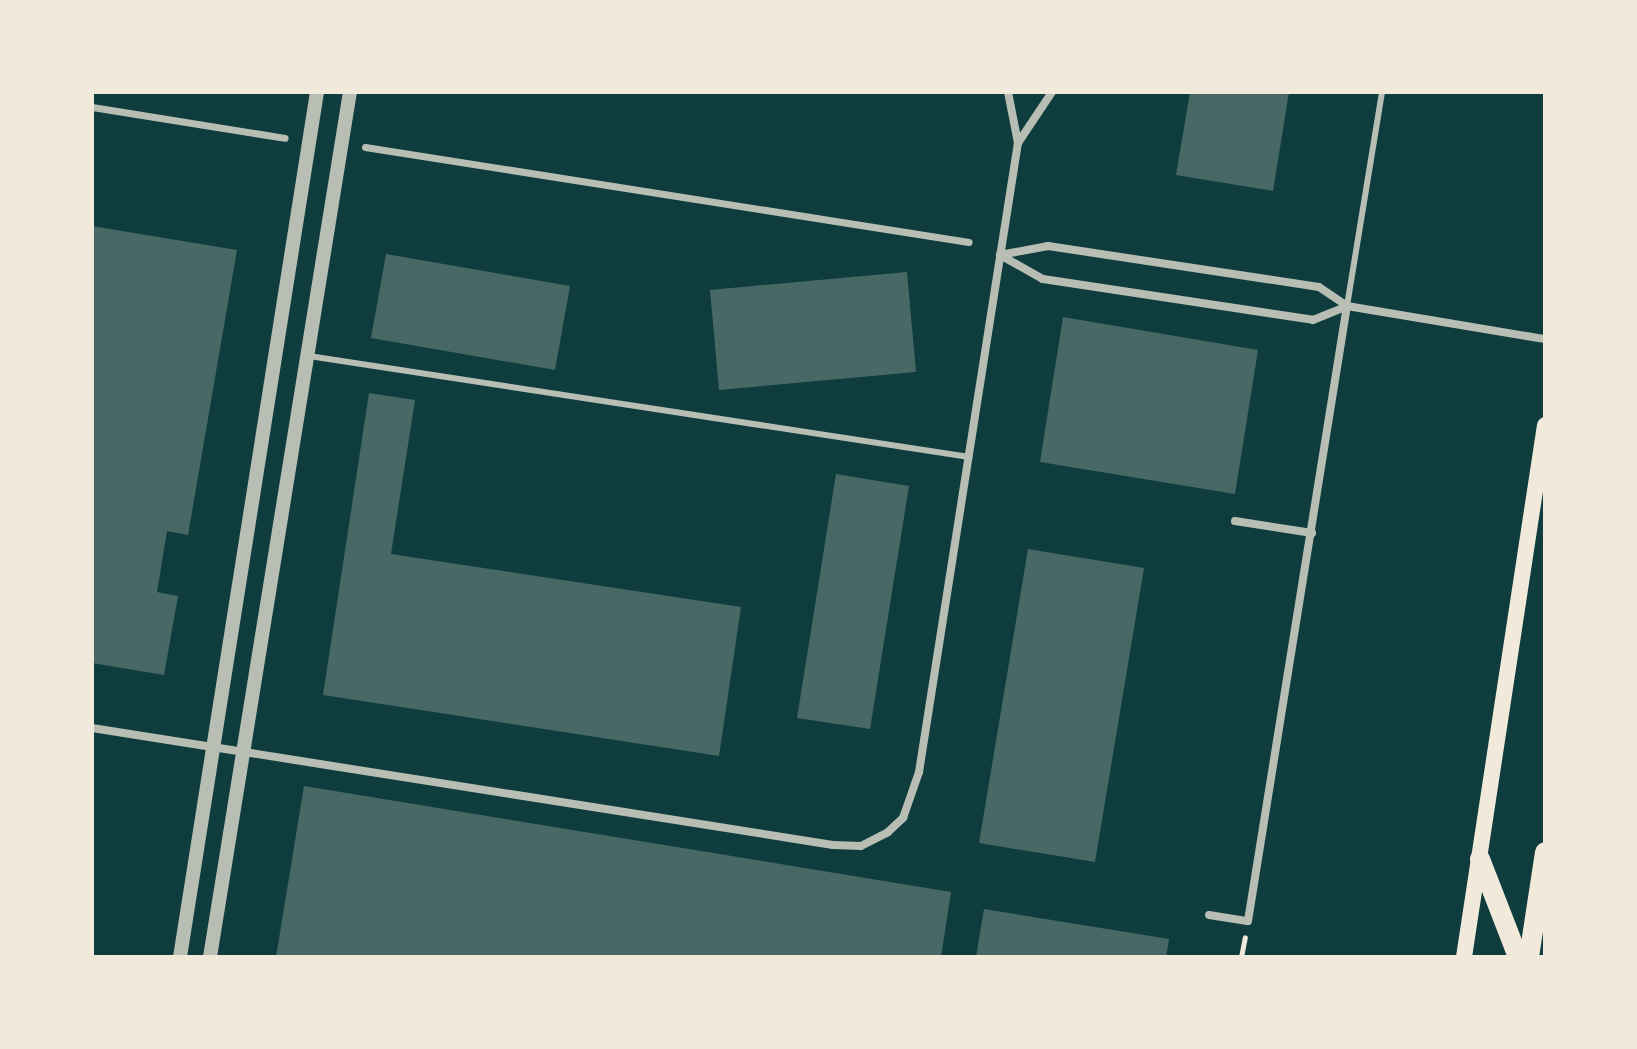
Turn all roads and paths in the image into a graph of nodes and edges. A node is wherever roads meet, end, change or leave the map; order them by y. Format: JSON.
{"nodes":[{"id":1,"x":317,"y":92,"type":"edge"},
{"id":2,"x":350,"y":92,"type":"edge"},
{"id":3,"x":1008,"y":92,"type":"edge"},
{"id":4,"x":1052,"y":92,"type":"edge"},
{"id":5,"x":1382,"y":92,"type":"edge"},
{"id":6,"x":92,"y":107,"type":"edge"},
{"id":7,"x":285,"y":138,"type":"dead end"},
{"id":8,"x":1018,"y":143,"type":"junction"},
{"id":9,"x":365,"y":147,"type":"dead end"},
{"id":10,"x":969,"y":242,"type":"dead end"},
{"id":11,"x":1000,"y":255,"type":"junction"},
{"id":12,"x":1347,"y":306,"type":"junction"},
{"id":13,"x":1545,"y":339,"type":"edge"},
{"id":14,"x":309,"y":356,"type":"junction"},
{"id":15,"x":1545,"y":425,"type":"edge"},
{"id":16,"x":969,"y":457,"type":"junction"},
{"id":17,"x":1235,"y":521,"type":"dead end"},
{"id":18,"x":1312,"y":533,"type":"junction"},
{"id":19,"x":92,"y":728,"type":"edge"},
{"id":20,"x":214,"y":747,"type":"junction"},
{"id":21,"x":245,"y":752,"type":"junction"},
{"id":22,"x":1545,"y":852,"type":"edge"},
{"id":23,"x":1480,"y":859,"type":"junction"},
{"id":24,"x":1209,"y":915,"type":"dead end"},
{"id":25,"x":180,"y":957,"type":"edge"},
{"id":26,"x":210,"y":957,"type":"edge"},
{"id":27,"x":1464,"y":957,"type":"edge"},
{"id":28,"x":1518,"y":957,"type":"edge"},
{"id":29,"x":1529,"y":957,"type":"edge"}],
"edges":[{"from":1,"to":20,"type":"street"},
{"from":2,"to":14,"type":"street"},
{"from":3,"to":8,"type":"street"},
{"from":4,"to":8,"type":"street"},
{"from":5,"to":12,"type":"lane"},
{"from":6,"to":7,"type":"street"},
{"from":8,"to":11,"type":"street"},
{"from":9,"to":10,"type":"street"},
{"from":11,"to":12,"type":"street"},
{"from":11,"to":12,"type":"street"},
{"from":11,"to":16,"type":"street"},
{"from":12,"to":13,"type":"street"},
{"from":12,"to":18,"type":"street"},
{"from":14,"to":16,"type":"lane"},
{"from":14,"to":21,"type":"street"},
{"from":15,"to":23,"type":"main road"},
{"from":16,"to":21,"type":"street"},
{"from":17,"to":18,"type":"street"},
{"from":18,"to":24,"type":"street"},
{"from":19,"to":20,"type":"street"},
{"from":20,"to":21,"type":"street"},
{"from":20,"to":25,"type":"street"},
{"from":21,"to":26,"type":"street"},
{"from":22,"to":29,"type":"main road"},
{"from":23,"to":27,"type":"main road"},
{"from":23,"to":28,"type":"main road"}]}
